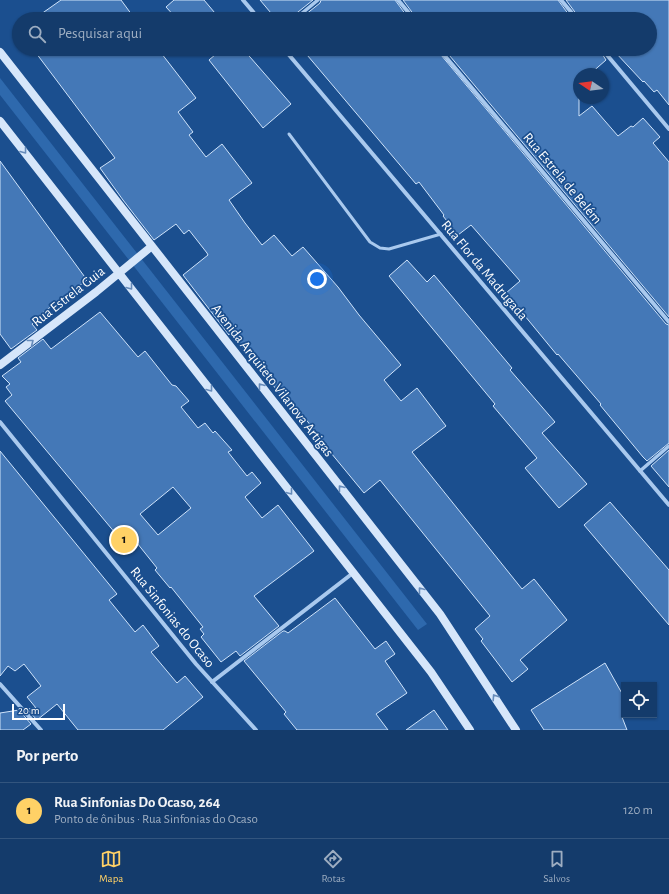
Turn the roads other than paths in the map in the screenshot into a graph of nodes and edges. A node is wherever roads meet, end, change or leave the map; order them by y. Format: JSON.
{"nodes":[{"id":1,"x":243,"y":0,"type":"edge"},
{"id":2,"x":318,"y":0,"type":"edge"},
{"id":3,"x":398,"y":0,"type":"edge"},
{"id":4,"x":561,"y":0,"type":"edge"},
{"id":5,"x":253,"y":12,"type":"edge"},
{"id":6,"x":303,"y":12,"type":"edge"},
{"id":7,"x":408,"y":12,"type":"edge"},
{"id":8,"x":571,"y":12,"type":"edge"},
{"id":9,"x":0,"y":52,"type":"edge"},
{"id":10,"x":290,"y":56,"type":"edge"},
{"id":11,"x":445,"y":56,"type":"edge"},
{"id":12,"x":608,"y":56,"type":"edge"},
{"id":13,"x":0,"y":121,"type":"edge"},
{"id":14,"x":669,"y":129,"type":"edge"},
{"id":15,"x":289,"y":134,"type":"dead end"},
{"id":16,"x":440,"y":234,"type":"junction"},
{"id":17,"x":152,"y":246,"type":"junction"},
{"id":18,"x":119,"y":273,"type":"junction"},
{"id":19,"x":669,"y":322,"type":"edge"},
{"id":20,"x":0,"y":365,"type":"edge"},
{"id":21,"x":0,"y":422,"type":"edge"},
{"id":22,"x":669,"y":446,"type":"edge"},
{"id":23,"x":640,"y":471,"type":"junction"},
{"id":24,"x":669,"y":505,"type":"edge"},
{"id":25,"x":353,"y":573,"type":"junction"},
{"id":26,"x":212,"y":682,"type":"junction"},
{"id":27,"x":0,"y":684,"type":"edge"},
{"id":28,"x":41,"y":730,"type":"edge"},
{"id":29,"x":256,"y":730,"type":"edge"},
{"id":30,"x":470,"y":730,"type":"edge"},
{"id":31,"x":516,"y":730,"type":"edge"}],
"edges":[{"from":1,"to":5,"type":"street"},
{"from":2,"to":6,"type":"street"},
{"from":3,"to":7,"type":"street"},
{"from":4,"to":8,"type":"street"},
{"from":9,"to":17,"type":"main road","name":"Avenida Arquiteto Vilanova Artigas"},
{"from":10,"to":16,"type":"street","name":"Rua Flor da Madrugada"},
{"from":11,"to":19,"type":"street","name":"Rua Estrela de Belém"},
{"from":12,"to":14,"type":"street"},
{"from":13,"to":18,"type":"main road","one_way":true},
{"from":15,"to":16,"type":"lane"},
{"from":16,"to":23,"type":"street","name":"Rua Flor da Madrugada"},
{"from":17,"to":18,"type":"main road","name":"Rua Estrela Guia"},
{"from":31,"to":17,"type":"main road","name":"Avenida Arquiteto Vilanova Artigas","one_way":true},
{"from":20,"to":18,"type":"main road","name":"Rua Estrela Guia","one_way":true},
{"from":18,"to":25,"type":"main road","one_way":true},
{"from":21,"to":26,"type":"street","name":"Rua Sinfonias do Ocaso"},
{"from":22,"to":23,"type":"street"},
{"from":23,"to":24,"type":"street","name":"Rua Flor da Madrugada"},
{"from":25,"to":26,"type":"street"},
{"from":25,"to":30,"type":"main road"},
{"from":26,"to":29,"type":"street","name":"Rua Sinfonias do Ocaso"},
{"from":27,"to":28,"type":"street"}]}
